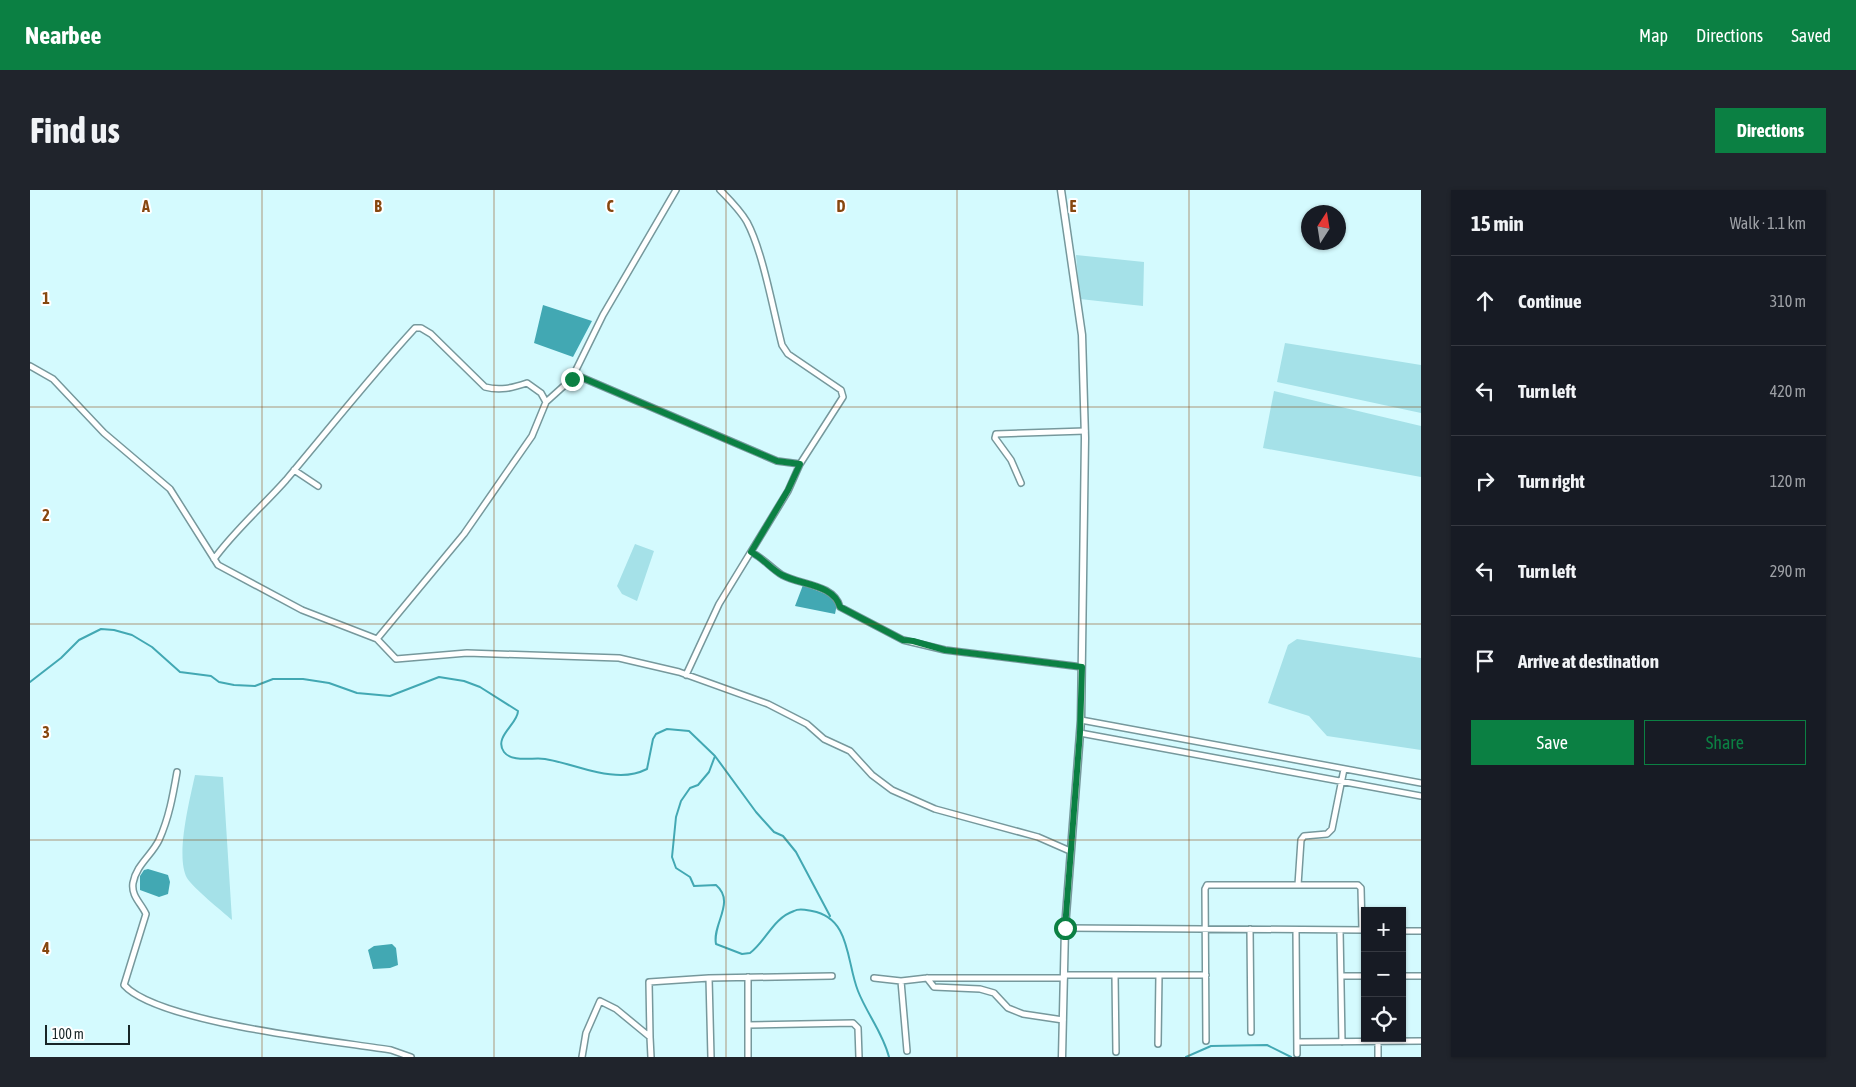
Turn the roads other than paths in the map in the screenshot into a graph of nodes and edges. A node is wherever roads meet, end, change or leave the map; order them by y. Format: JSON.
{"nodes":[{"id":1,"x":676,"y":190,"type":"edge"},
{"id":2,"x":720,"y":190,"type":"edge"},
{"id":3,"x":1061,"y":190,"type":"edge"},
{"id":4,"x":30,"y":366,"type":"edge"},
{"id":5,"x":572,"y":379,"type":"junction"},
{"id":6,"x":546,"y":402,"type":"junction"},
{"id":7,"x":1085,"y":431,"type":"junction"},
{"id":8,"x":800,"y":464,"type":"junction"},
{"id":9,"x":294,"y":470,"type":"junction"},
{"id":10,"x":1021,"y":484,"type":"dead end"},
{"id":11,"x":318,"y":486,"type":"dead end"},
{"id":12,"x":751,"y":552,"type":"junction"},
{"id":13,"x":214,"y":559,"type":"junction"},
{"id":14,"x":377,"y":639,"type":"junction"},
{"id":15,"x":1082,"y":667,"type":"junction"},
{"id":16,"x":686,"y":675,"type":"junction"},
{"id":17,"x":1081,"y":720,"type":"junction"},
{"id":18,"x":1080,"y":732,"type":"junction"},
{"id":19,"x":1344,"y":769,"type":"junction"},
{"id":20,"x":177,"y":772,"type":"dead end"},
{"id":21,"x":1342,"y":781,"type":"junction"},
{"id":22,"x":1421,"y":783,"type":"edge"},
{"id":23,"x":1421,"y":796,"type":"edge"},
{"id":24,"x":1070,"y":851,"type":"junction"},
{"id":25,"x":1298,"y":885,"type":"junction"},
{"id":26,"x":1362,"y":907,"type":"edge"},
{"id":27,"x":1065,"y":928,"type":"junction"},
{"id":28,"x":1205,"y":929,"type":"junction"},
{"id":29,"x":1250,"y":929,"type":"junction"},
{"id":30,"x":1296,"y":930,"type":"junction"},
{"id":31,"x":1340,"y":930,"type":"junction"},
{"id":32,"x":1361,"y":930,"type":"edge"},
{"id":33,"x":1406,"y":931,"type":"edge"},
{"id":34,"x":1421,"y":931,"type":"edge"},
{"id":35,"x":1114,"y":975,"type":"junction"},
{"id":36,"x":1159,"y":975,"type":"junction"},
{"id":37,"x":1206,"y":975,"type":"junction"},
{"id":38,"x":832,"y":976,"type":"dead end"},
{"id":39,"x":1064,"y":976,"type":"junction"},
{"id":40,"x":1341,"y":976,"type":"junction"},
{"id":41,"x":1361,"y":976,"type":"edge"},
{"id":42,"x":1406,"y":976,"type":"edge"},
{"id":43,"x":1421,"y":976,"type":"edge"},
{"id":44,"x":748,"y":977,"type":"junction"},
{"id":45,"x":709,"y":978,"type":"junction"},
{"id":46,"x":874,"y":978,"type":"dead end"},
{"id":47,"x":927,"y":978,"type":"junction"},
{"id":48,"x":901,"y":981,"type":"junction"},
{"id":49,"x":1063,"y":1020,"type":"junction"},
{"id":50,"x":748,"y":1025,"type":"junction"},
{"id":51,"x":1251,"y":1032,"type":"dead end"},
{"id":52,"x":650,"y":1037,"type":"junction"},
{"id":53,"x":1406,"y":1040,"type":"edge"},
{"id":54,"x":1421,"y":1040,"type":"edge"},
{"id":55,"x":1206,"y":1041,"type":"dead end"},
{"id":56,"x":1361,"y":1041,"type":"edge"},
{"id":57,"x":1297,"y":1042,"type":"junction"},
{"id":58,"x":1342,"y":1042,"type":"junction"},
{"id":59,"x":1378,"y":1042,"type":"edge"},
{"id":60,"x":1158,"y":1044,"type":"dead end"},
{"id":61,"x":907,"y":1051,"type":"dead end"},
{"id":62,"x":1116,"y":1052,"type":"dead end"},
{"id":63,"x":1297,"y":1054,"type":"dead end"},
{"id":64,"x":411,"y":1057,"type":"edge"},
{"id":65,"x":582,"y":1057,"type":"edge"},
{"id":66,"x":651,"y":1057,"type":"edge"},
{"id":67,"x":711,"y":1057,"type":"edge"},
{"id":68,"x":748,"y":1057,"type":"edge"},
{"id":69,"x":858,"y":1057,"type":"edge"},
{"id":70,"x":1062,"y":1057,"type":"edge"},
{"id":71,"x":1378,"y":1057,"type":"edge"}],
"edges":[{"from":1,"to":5,"type":"street"},
{"from":2,"to":8,"type":"street"},
{"from":3,"to":7,"type":"street"},
{"from":4,"to":13,"type":"street"},
{"from":5,"to":6,"type":"street"},
{"from":5,"to":8,"type":"street"},
{"from":6,"to":9,"type":"street"},
{"from":6,"to":14,"type":"street"},
{"from":7,"to":10,"type":"street"},
{"from":7,"to":15,"type":"street"},
{"from":8,"to":12,"type":"street"},
{"from":9,"to":11,"type":"street"},
{"from":9,"to":13,"type":"street"},
{"from":12,"to":15,"type":"street"},
{"from":12,"to":16,"type":"street"},
{"from":13,"to":14,"type":"street"},
{"from":14,"to":16,"type":"street"},
{"from":15,"to":17,"type":"street"},
{"from":16,"to":24,"type":"street"},
{"from":17,"to":18,"type":"street"},
{"from":17,"to":19,"type":"street"},
{"from":18,"to":21,"type":"street"},
{"from":18,"to":24,"type":"street"},
{"from":19,"to":21,"type":"street"},
{"from":19,"to":22,"type":"street"},
{"from":20,"to":64,"type":"street"},
{"from":21,"to":23,"type":"street"},
{"from":21,"to":25,"type":"street"},
{"from":24,"to":27,"type":"street"},
{"from":25,"to":26,"type":"street"},
{"from":25,"to":28,"type":"street"},
{"from":27,"to":28,"type":"street"},
{"from":27,"to":39,"type":"street"},
{"from":28,"to":29,"type":"street"},
{"from":28,"to":37,"type":"street"},
{"from":29,"to":30,"type":"street"},
{"from":29,"to":51,"type":"street"},
{"from":30,"to":31,"type":"street"},
{"from":30,"to":57,"type":"street"},
{"from":31,"to":32,"type":"street"},
{"from":31,"to":40,"type":"street"},
{"from":33,"to":34,"type":"street"},
{"from":35,"to":36,"type":"street"},
{"from":35,"to":39,"type":"street"},
{"from":35,"to":62,"type":"street"},
{"from":36,"to":37,"type":"street"},
{"from":36,"to":60,"type":"street"},
{"from":37,"to":55,"type":"street"},
{"from":38,"to":44,"type":"street"},
{"from":39,"to":47,"type":"street"},
{"from":39,"to":49,"type":"street"},
{"from":40,"to":41,"type":"street"},
{"from":40,"to":58,"type":"street"},
{"from":42,"to":43,"type":"street"},
{"from":44,"to":45,"type":"street"},
{"from":44,"to":50,"type":"street"},
{"from":45,"to":52,"type":"street"},
{"from":45,"to":67,"type":"street"},
{"from":46,"to":48,"type":"street"},
{"from":47,"to":48,"type":"street"},
{"from":47,"to":49,"type":"street"},
{"from":48,"to":61,"type":"street"},
{"from":49,"to":70,"type":"street"},
{"from":50,"to":68,"type":"street"},
{"from":50,"to":69,"type":"street"},
{"from":52,"to":65,"type":"street"},
{"from":52,"to":66,"type":"street"},
{"from":53,"to":54,"type":"street"},
{"from":56,"to":58,"type":"street"},
{"from":57,"to":58,"type":"street"},
{"from":57,"to":63,"type":"street"},
{"from":59,"to":71,"type":"street"}]}
